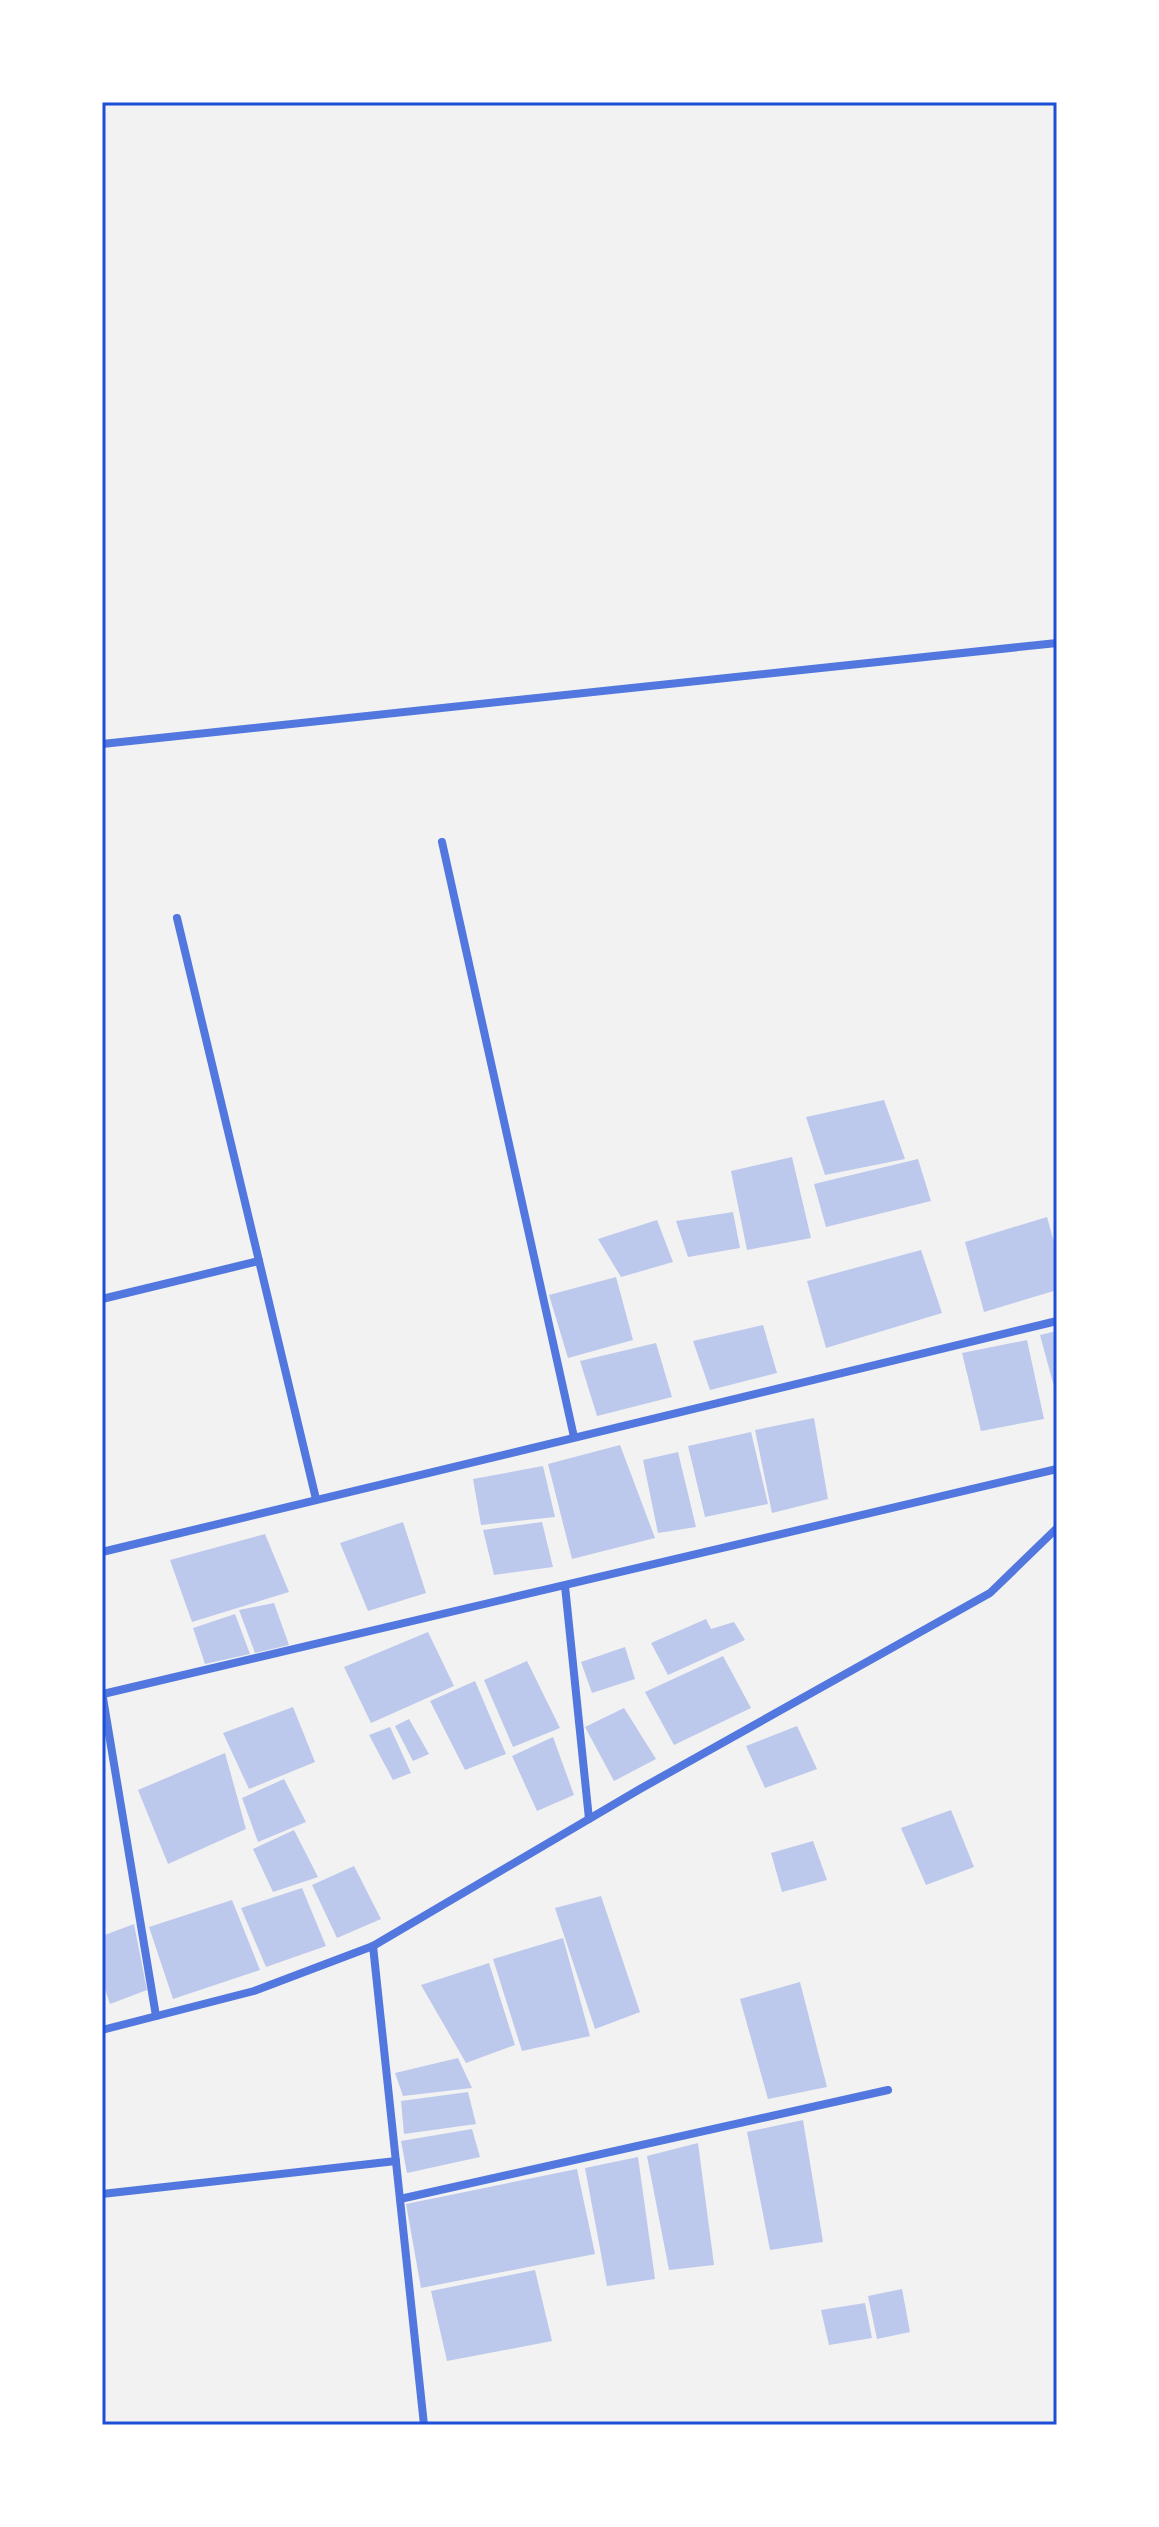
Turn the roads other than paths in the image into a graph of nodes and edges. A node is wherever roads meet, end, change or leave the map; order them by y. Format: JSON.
{"nodes":[{"id":1,"x":1057,"y":643,"type":"edge"},
{"id":2,"x":102,"y":744,"type":"edge"},
{"id":3,"x":442,"y":842,"type":"dead end"},
{"id":4,"x":177,"y":918,"type":"dead end"},
{"id":5,"x":259,"y":1261,"type":"junction"},
{"id":6,"x":102,"y":1299,"type":"edge"},
{"id":7,"x":1057,"y":1321,"type":"edge"},
{"id":8,"x":574,"y":1437,"type":"junction"},
{"id":9,"x":1057,"y":1469,"type":"edge"},
{"id":10,"x":316,"y":1499,"type":"junction"},
{"id":11,"x":1057,"y":1528,"type":"edge"},
{"id":12,"x":102,"y":1552,"type":"edge"},
{"id":13,"x":565,"y":1586,"type":"junction"},
{"id":14,"x":102,"y":1693,"type":"edge"},
{"id":15,"x":589,"y":1819,"type":"junction"},
{"id":16,"x":373,"y":1946,"type":"junction"},
{"id":17,"x":156,"y":2016,"type":"junction"},
{"id":18,"x":102,"y":2030,"type":"edge"},
{"id":19,"x":888,"y":2090,"type":"dead end"},
{"id":20,"x":396,"y":2161,"type":"junction"},
{"id":21,"x":102,"y":2194,"type":"edge"},
{"id":22,"x":400,"y":2199,"type":"junction"},
{"id":23,"x":424,"y":2425,"type":"edge"}],
"edges":[{"from":1,"to":2,"type":"street"},
{"from":3,"to":8,"type":"street"},
{"from":4,"to":5,"type":"street"},
{"from":5,"to":6,"type":"street"},
{"from":5,"to":10,"type":"street"},
{"from":7,"to":8,"type":"street"},
{"from":8,"to":10,"type":"street"},
{"from":9,"to":13,"type":"street"},
{"from":10,"to":12,"type":"street"},
{"from":11,"to":15,"type":"street"},
{"from":13,"to":14,"type":"street"},
{"from":13,"to":15,"type":"street"},
{"from":14,"to":17,"type":"street"},
{"from":15,"to":16,"type":"street"},
{"from":16,"to":17,"type":"street"},
{"from":16,"to":20,"type":"street"},
{"from":17,"to":18,"type":"street"},
{"from":19,"to":22,"type":"street"},
{"from":20,"to":21,"type":"street"},
{"from":20,"to":22,"type":"street"},
{"from":22,"to":23,"type":"street"}]}
